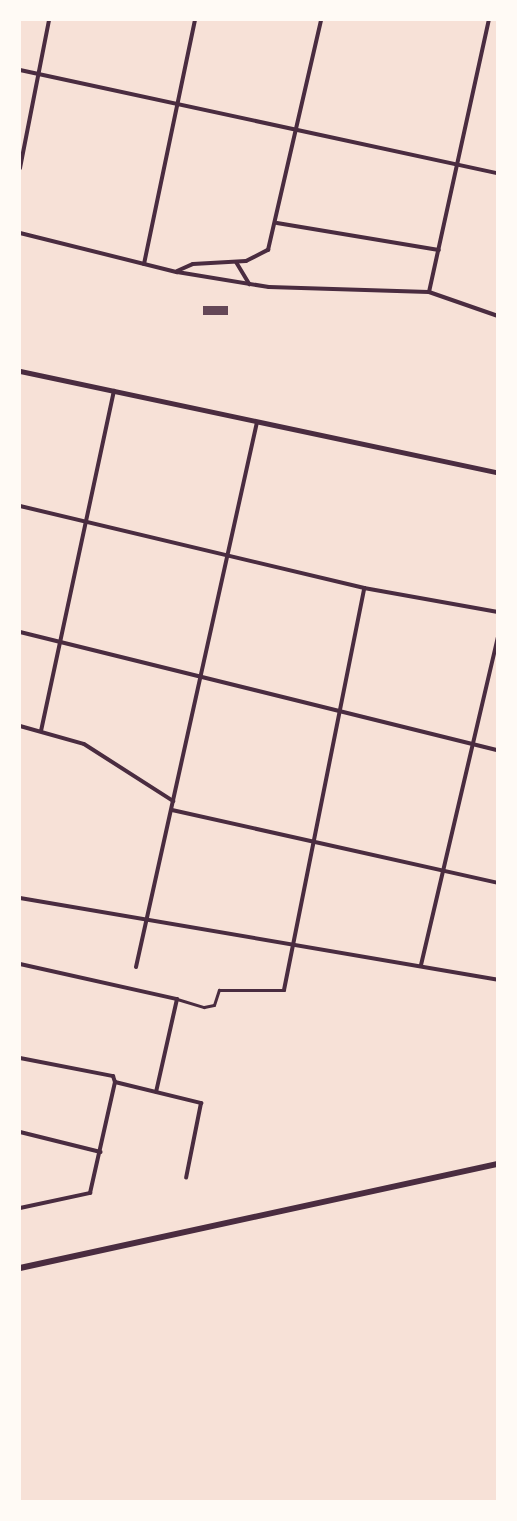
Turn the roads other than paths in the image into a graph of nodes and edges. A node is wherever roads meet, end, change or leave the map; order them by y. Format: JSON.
{"nodes":[{"id":1,"x":49,"y":20,"type":"edge"},
{"id":2,"x":195,"y":20,"type":"edge"},
{"id":3,"x":321,"y":20,"type":"edge"},
{"id":4,"x":489,"y":20,"type":"edge"},
{"id":5,"x":20,"y":70,"type":"edge"},
{"id":6,"x":38,"y":74,"type":"junction"},
{"id":7,"x":177,"y":102,"type":"junction"},
{"id":8,"x":298,"y":129,"type":"junction"},
{"id":9,"x":458,"y":164,"type":"junction"},
{"id":10,"x":20,"y":168,"type":"edge"},
{"id":11,"x":498,"y":173,"type":"edge"},
{"id":12,"x":277,"y":223,"type":"junction"},
{"id":13,"x":20,"y":233,"type":"edge"},
{"id":14,"x":439,"y":250,"type":"junction"},
{"id":15,"x":236,"y":262,"type":"junction"},
{"id":16,"x":144,"y":264,"type":"junction"},
{"id":17,"x":177,"y":272,"type":"junction"},
{"id":18,"x":249,"y":284,"type":"junction"},
{"id":19,"x":429,"y":292,"type":"junction"},
{"id":20,"x":498,"y":316,"type":"edge"},
{"id":21,"x":20,"y":371,"type":"edge"},
{"id":22,"x":114,"y":391,"type":"junction"},
{"id":23,"x":257,"y":422,"type":"junction"},
{"id":24,"x":498,"y":473,"type":"edge"},
{"id":25,"x":20,"y":506,"type":"edge"},
{"id":26,"x":89,"y":519,"type":"junction"},
{"id":27,"x":229,"y":553,"type":"junction"},
{"id":28,"x":363,"y":588,"type":"junction"},
{"id":29,"x":498,"y":612,"type":"edge"},
{"id":30,"x":20,"y":632,"type":"edge"},
{"id":31,"x":498,"y":637,"type":"edge"},
{"id":32,"x":62,"y":642,"type":"junction"},
{"id":33,"x":201,"y":677,"type":"junction"},
{"id":34,"x":339,"y":712,"type":"junction"},
{"id":35,"x":20,"y":726,"type":"edge"},
{"id":36,"x":41,"y":730,"type":"junction"},
{"id":37,"x":474,"y":744,"type":"junction"},
{"id":38,"x":498,"y":750,"type":"edge"},
{"id":39,"x":174,"y":801,"type":"junction"},
{"id":40,"x":172,"y":810,"type":"junction"},
{"id":41,"x":314,"y":839,"type":"junction"},
{"id":42,"x":443,"y":871,"type":"junction"},
{"id":43,"x":498,"y":883,"type":"edge"},
{"id":44,"x":20,"y":898,"type":"edge"},
{"id":45,"x":148,"y":917,"type":"junction"},
{"id":46,"x":291,"y":943,"type":"junction"},
{"id":47,"x":20,"y":964,"type":"edge"},
{"id":48,"x":421,"y":965,"type":"junction"},
{"id":49,"x":136,"y":967,"type":"dead end"},
{"id":50,"x":498,"y":981,"type":"edge"},
{"id":51,"x":284,"y":990,"type":"joint"},
{"id":52,"x":177,"y":999,"type":"junction"},
{"id":53,"x":20,"y":1058,"type":"edge"},
{"id":54,"x":115,"y":1082,"type":"junction"},
{"id":55,"x":156,"y":1092,"type":"junction"},
{"id":56,"x":20,"y":1132,"type":"edge"},
{"id":57,"x":101,"y":1152,"type":"junction"},
{"id":58,"x":497,"y":1164,"type":"edge"},
{"id":59,"x":186,"y":1178,"type":"dead end"},
{"id":60,"x":20,"y":1208,"type":"edge"},
{"id":61,"x":20,"y":1268,"type":"edge"}],
"edges":[{"from":1,"to":6,"type":"street"},
{"from":2,"to":7,"type":"street"},
{"from":3,"to":8,"type":"street"},
{"from":4,"to":9,"type":"street"},
{"from":5,"to":6,"type":"street"},
{"from":6,"to":7,"type":"street"},
{"from":6,"to":10,"type":"street"},
{"from":7,"to":8,"type":"street"},
{"from":7,"to":16,"type":"street"},
{"from":8,"to":9,"type":"street"},
{"from":8,"to":12,"type":"street"},
{"from":9,"to":11,"type":"street"},
{"from":9,"to":14,"type":"street"},
{"from":12,"to":14,"type":"street"},
{"from":12,"to":15,"type":"street"},
{"from":13,"to":16,"type":"street"},
{"from":14,"to":19,"type":"street"},
{"from":15,"to":17,"type":"street"},
{"from":15,"to":18,"type":"street"},
{"from":16,"to":17,"type":"street"},
{"from":17,"to":18,"type":"street"},
{"from":18,"to":19,"type":"street"},
{"from":19,"to":20,"type":"street"},
{"from":21,"to":22,"type":"main road"},
{"from":22,"to":23,"type":"main road"},
{"from":22,"to":26,"type":"street"},
{"from":23,"to":24,"type":"main road"},
{"from":23,"to":27,"type":"street"},
{"from":25,"to":26,"type":"street"},
{"from":26,"to":27,"type":"street"},
{"from":26,"to":32,"type":"street"},
{"from":27,"to":28,"type":"street"},
{"from":27,"to":33,"type":"street"},
{"from":28,"to":29,"type":"street"},
{"from":28,"to":34,"type":"street"},
{"from":30,"to":32,"type":"street"},
{"from":31,"to":37,"type":"street"},
{"from":32,"to":33,"type":"street"},
{"from":32,"to":36,"type":"street"},
{"from":33,"to":34,"type":"street"},
{"from":33,"to":39,"type":"street"},
{"from":34,"to":37,"type":"street"},
{"from":34,"to":41,"type":"street"},
{"from":35,"to":36,"type":"street"},
{"from":36,"to":39,"type":"street"},
{"from":37,"to":38,"type":"street"},
{"from":37,"to":42,"type":"street"},
{"from":39,"to":40,"type":"street"},
{"from":40,"to":41,"type":"street"},
{"from":40,"to":45,"type":"street"},
{"from":41,"to":42,"type":"street"},
{"from":41,"to":46,"type":"street"},
{"from":42,"to":43,"type":"street"},
{"from":42,"to":48,"type":"street"},
{"from":44,"to":45,"type":"street"},
{"from":45,"to":46,"type":"street"},
{"from":45,"to":49,"type":"street"},
{"from":46,"to":48,"type":"street"},
{"from":46,"to":51,"type":"street"},
{"from":47,"to":52,"type":"street"},
{"from":48,"to":50,"type":"street"},
{"from":51,"to":52,"type":"street"},
{"from":52,"to":55,"type":"street"},
{"from":53,"to":54,"type":"street"},
{"from":54,"to":55,"type":"street"},
{"from":54,"to":57,"type":"street"},
{"from":55,"to":59,"type":"street"},
{"from":56,"to":57,"type":"street"},
{"from":57,"to":60,"type":"street"},
{"from":58,"to":61,"type":"highway"}]}
